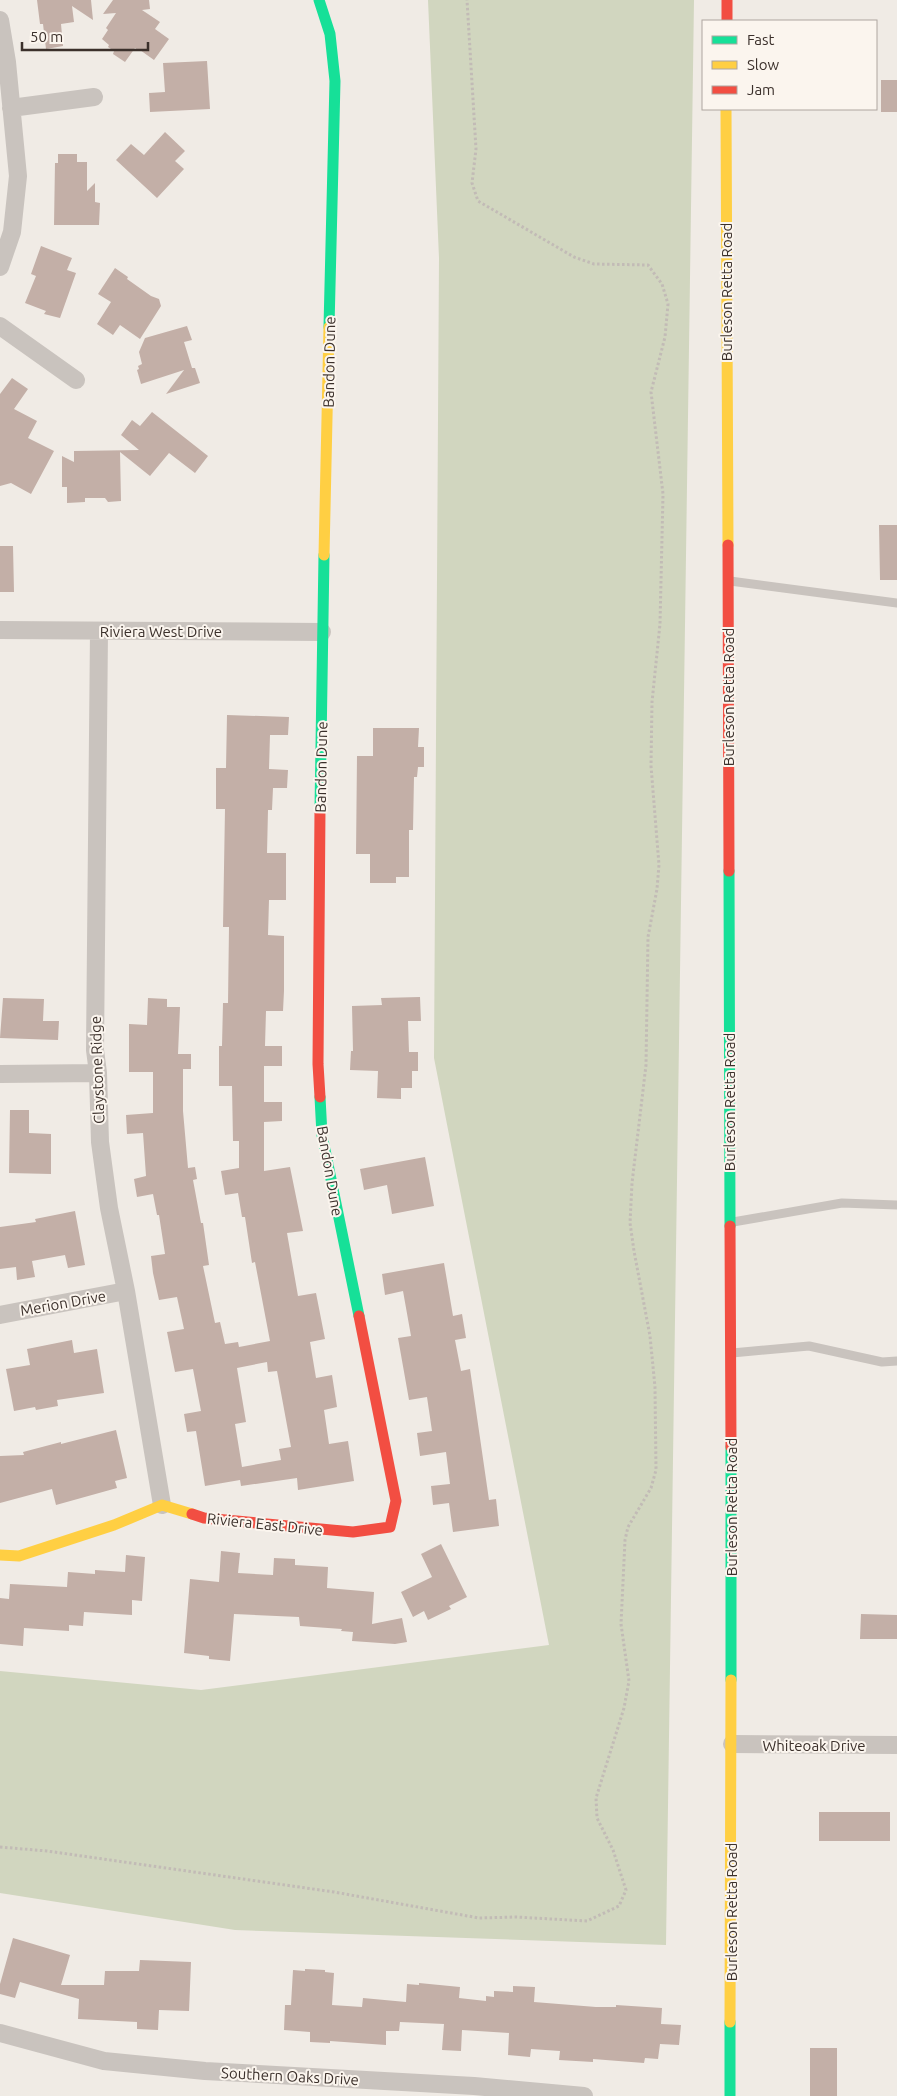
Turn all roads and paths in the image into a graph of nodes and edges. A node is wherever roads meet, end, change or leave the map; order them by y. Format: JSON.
{"nodes":[{"id":1,"x":320,"y":0,"type":"edge"},
{"id":2,"x":467,"y":0,"type":"edge"},
{"id":3,"x":727,"y":0,"type":"edge"},
{"id":4,"x":0,"y":20,"type":"edge"},
{"id":5,"x":727,"y":20,"type":"edge"},
{"id":6,"x":94,"y":97,"type":"dead end"},
{"id":7,"x":11,"y":108,"type":"junction"},
{"id":8,"x":726,"y":110,"type":"edge"},
{"id":9,"x":0,"y":267,"type":"edge"},
{"id":10,"x":0,"y":326,"type":"edge"},
{"id":11,"x":76,"y":380,"type":"dead end"},
{"id":12,"x":727,"y":581,"type":"junction"},
{"id":13,"x":897,"y":603,"type":"edge"},
{"id":14,"x":0,"y":630,"type":"edge"},
{"id":15,"x":99,"y":631,"type":"junction"},
{"id":16,"x":322,"y":632,"type":"junction"},
{"id":17,"x":98,"y":1073,"type":"junction"},
{"id":18,"x":0,"y":1074,"type":"edge"},
{"id":19,"x":897,"y":1205,"type":"edge"},
{"id":20,"x":730,"y":1222,"type":"junction"},
{"id":21,"x":126,"y":1292,"type":"junction"},
{"id":22,"x":0,"y":1315,"type":"edge"},
{"id":23,"x":731,"y":1353,"type":"junction"},
{"id":24,"x":897,"y":1361,"type":"edge"},
{"id":25,"x":162,"y":1505,"type":"junction"},
{"id":26,"x":390,"y":1528,"type":"joint"},
{"id":27,"x":0,"y":1555,"type":"edge"},
{"id":28,"x":732,"y":1744,"type":"junction"},
{"id":29,"x":897,"y":1745,"type":"edge"},
{"id":30,"x":0,"y":1847,"type":"edge"},
{"id":31,"x":0,"y":2033,"type":"edge"},
{"id":32,"x":430,"y":2090,"type":"edge"},
{"id":33,"x":584,"y":2096,"type":"edge"},
{"id":34,"x":730,"y":2096,"type":"edge"}],
"edges":[{"from":1,"to":16,"type":"street","name":"Bandon Dune"},
{"from":2,"to":30,"type":"path"},
{"from":3,"to":5,"type":"street"},
{"from":4,"to":7,"type":"street"},
{"from":6,"to":7,"type":"street"},
{"from":7,"to":9,"type":"street"},
{"from":8,"to":12,"type":"street","name":"Burleson Retta Road"},
{"from":10,"to":11,"type":"street"},
{"from":12,"to":13,"type":"lane"},
{"from":12,"to":20,"type":"street","name":"Burleson Retta Road"},
{"from":14,"to":15,"type":"street","name":"Riviera West Drive"},
{"from":15,"to":16,"type":"street","name":"Riviera West Drive"},
{"from":15,"to":17,"type":"street","name":"Claystone Ridge"},
{"from":16,"to":26,"type":"street","name":"Bandon Dune"},
{"from":17,"to":18,"type":"street"},
{"from":17,"to":21,"type":"street","name":"Claystone Ridge"},
{"from":19,"to":20,"type":"lane"},
{"from":20,"to":23,"type":"street","name":"Burleson Retta Road"},
{"from":21,"to":22,"type":"street","name":"Merion Drive"},
{"from":21,"to":25,"type":"street","name":"Claystone Ridge"},
{"from":23,"to":24,"type":"lane"},
{"from":23,"to":28,"type":"street","name":"Burleson Retta Road"},
{"from":25,"to":26,"type":"street","name":"Riviera East Drive"},
{"from":25,"to":27,"type":"street"},
{"from":28,"to":29,"type":"street","name":"Whiteoak Drive"},
{"from":28,"to":34,"type":"street","name":"Burleson Retta Road"},
{"from":31,"to":32,"type":"street","name":"Southern Oaks Drive"},
{"from":32,"to":33,"type":"street","name":"Southern Oaks Drive"}]}
